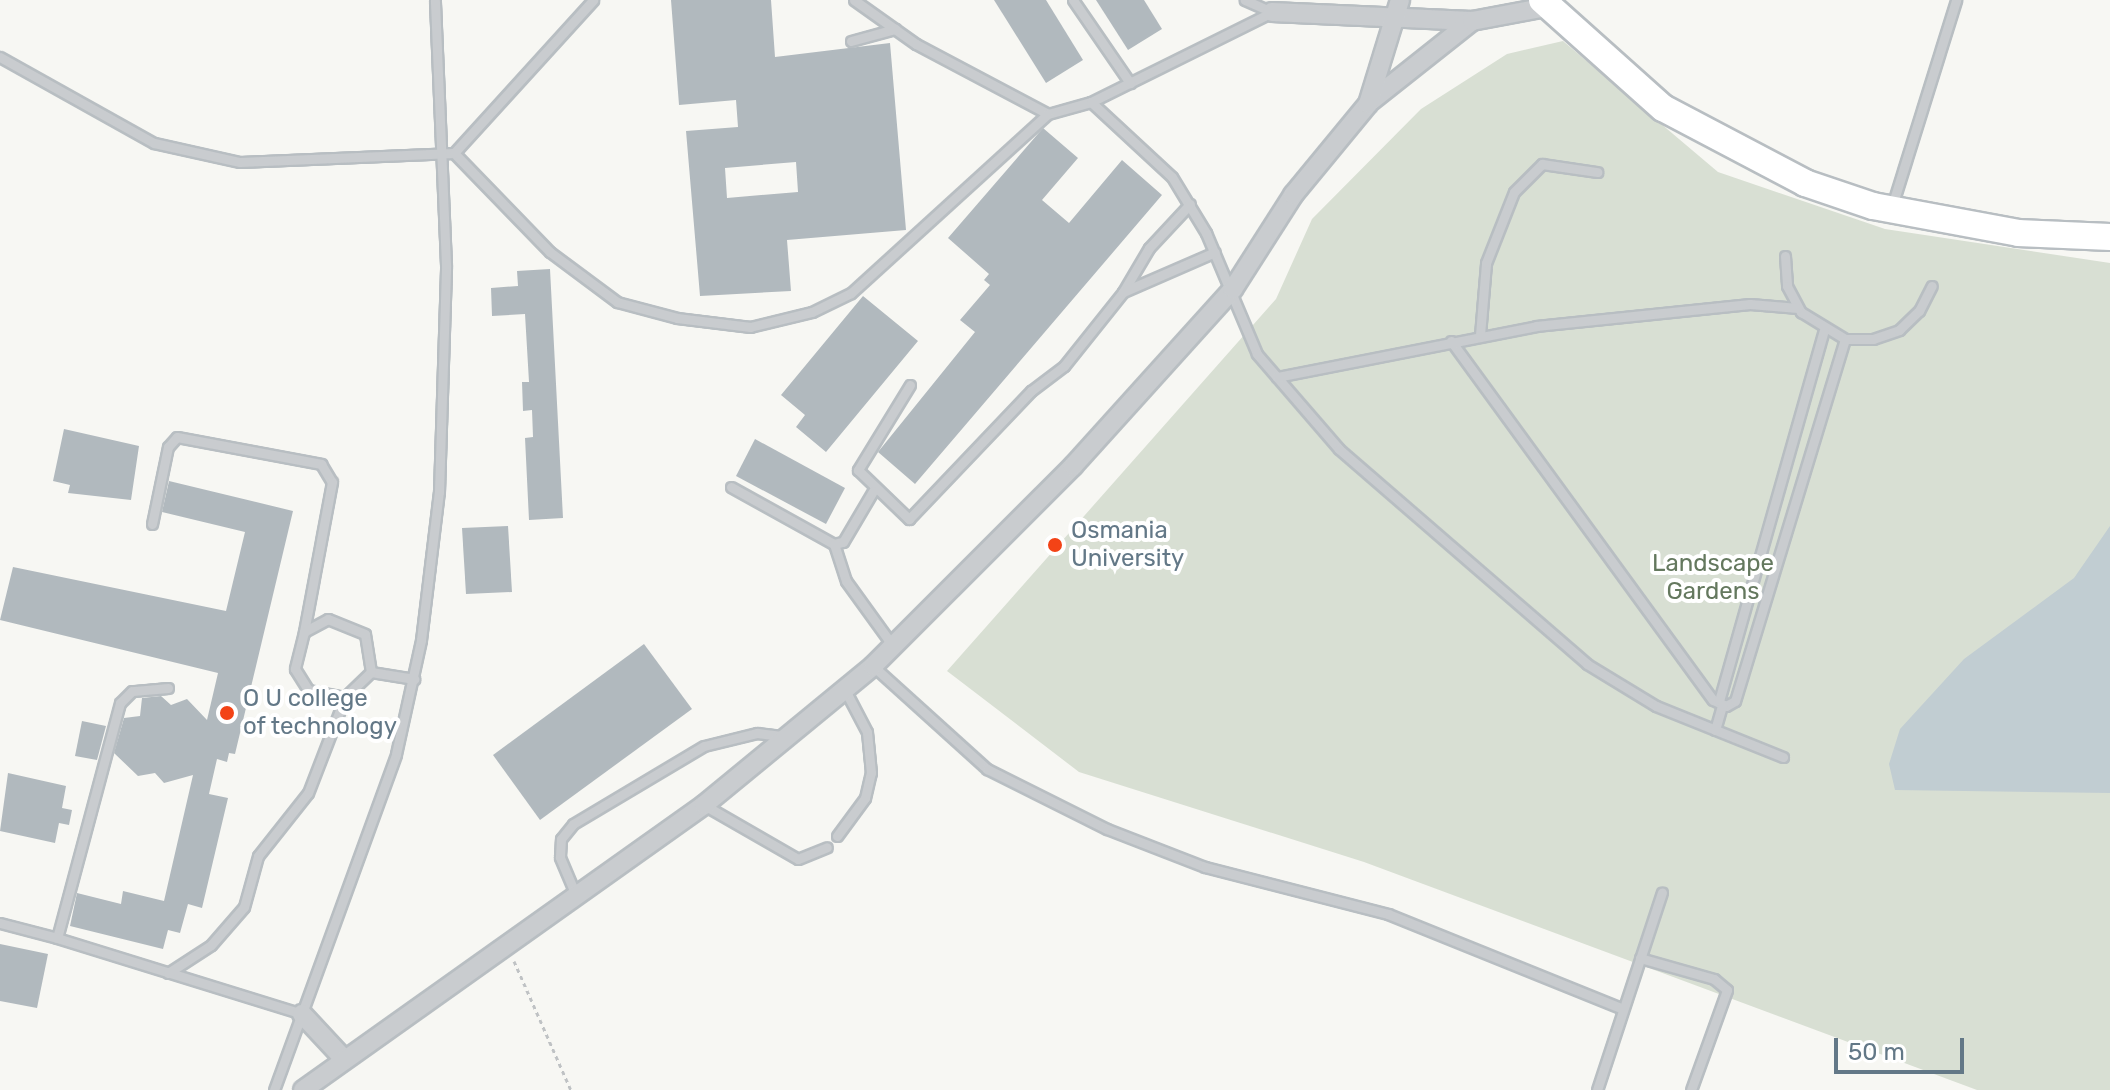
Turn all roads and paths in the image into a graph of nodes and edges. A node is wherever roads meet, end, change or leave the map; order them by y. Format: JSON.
{"nodes":[{"id":1,"x":435,"y":0,"type":"edge"},
{"id":2,"x":593,"y":0,"type":"edge"},
{"id":3,"x":854,"y":0,"type":"edge"},
{"id":4,"x":1073,"y":0,"type":"edge"},
{"id":5,"x":1245,"y":0,"type":"edge"},
{"id":6,"x":1400,"y":0,"type":"edge"},
{"id":7,"x":1956,"y":0,"type":"edge"},
{"id":8,"x":1544,"y":3,"type":"edge"},
{"id":9,"x":1272,"y":12,"type":"junction"},
{"id":10,"x":1397,"y":20,"type":"junction"},
{"id":11,"x":1472,"y":21,"type":"junction"},
{"id":12,"x":895,"y":29,"type":"junction"},
{"id":13,"x":851,"y":41,"type":"dead end"},
{"id":14,"x":0,"y":57,"type":"edge"},
{"id":15,"x":1130,"y":83,"type":"junction"},
{"id":16,"x":1091,"y":102,"type":"junction"},
{"id":17,"x":1368,"y":104,"type":"junction"},
{"id":18,"x":1048,"y":114,"type":"junction"},
{"id":19,"x":449,"y":152,"type":"junction"},
{"id":20,"x":1597,"y":172,"type":"dead end"},
{"id":21,"x":1190,"y":204,"type":"junction"},
{"id":22,"x":1891,"y":209,"type":"junction"},
{"id":23,"x":2110,"y":237,"type":"edge"},
{"id":24,"x":1215,"y":252,"type":"junction"},
{"id":25,"x":1785,"y":256,"type":"dead end"},
{"id":26,"x":1932,"y":286,"type":"dead end"},
{"id":27,"x":1233,"y":289,"type":"junction"},
{"id":28,"x":1123,"y":292,"type":"junction"},
{"id":29,"x":1798,"y":308,"type":"junction"},
{"id":30,"x":1824,"y":331,"type":"junction"},
{"id":31,"x":1480,"y":335,"type":"junction"},
{"id":32,"x":1845,"y":339,"type":"junction"},
{"id":33,"x":1451,"y":341,"type":"junction"},
{"id":34,"x":1277,"y":377,"type":"junction"},
{"id":35,"x":910,"y":385,"type":"dead end"},
{"id":36,"x":731,"y":487,"type":"dead end"},
{"id":37,"x":873,"y":491,"type":"junction"},
{"id":38,"x":152,"y":524,"type":"dead end"},
{"id":39,"x":834,"y":544,"type":"junction"},
{"id":40,"x":304,"y":632,"type":"junction"},
{"id":41,"x":893,"y":646,"type":"junction"},
{"id":42,"x":873,"y":666,"type":"junction"},
{"id":43,"x":371,"y":672,"type":"junction"},
{"id":44,"x":414,"y":679,"type":"junction"},
{"id":45,"x":168,"y":688,"type":"dead end"},
{"id":46,"x":846,"y":692,"type":"junction"},
{"id":47,"x":345,"y":697,"type":"junction"},
{"id":48,"x":1721,"y":703,"type":"junction"},
{"id":49,"x":1715,"y":730,"type":"junction"},
{"id":50,"x":789,"y":738,"type":"junction"},
{"id":51,"x":1783,"y":757,"type":"dead end"},
{"id":52,"x":704,"y":805,"type":"junction"},
{"id":53,"x":837,"y":836,"type":"dead end"},
{"id":54,"x":827,"y":847,"type":"dead end"},
{"id":55,"x":1662,"y":892,"type":"dead end"},
{"id":56,"x":575,"y":893,"type":"junction"},
{"id":57,"x":0,"y":923,"type":"edge"},
{"id":58,"x":57,"y":938,"type":"junction"},
{"id":59,"x":507,"y":946,"type":"junction"},
{"id":60,"x":1640,"y":958,"type":"junction"},
{"id":61,"x":168,"y":973,"type":"junction"},
{"id":62,"x":1623,"y":1009,"type":"junction"},
{"id":63,"x":302,"y":1014,"type":"junction"},
{"id":64,"x":344,"y":1059,"type":"junction"},
{"id":65,"x":274,"y":1090,"type":"edge"},
{"id":66,"x":303,"y":1090,"type":"edge"},
{"id":67,"x":571,"y":1090,"type":"edge"},
{"id":68,"x":1597,"y":1090,"type":"edge"},
{"id":69,"x":1691,"y":1090,"type":"edge"}],
"edges":[{"from":1,"to":19,"type":"lane"},
{"from":2,"to":19,"type":"lane"},
{"from":3,"to":12,"type":"lane"},
{"from":4,"to":15,"type":"lane"},
{"from":5,"to":9,"type":"lane"},
{"from":6,"to":10,"type":"street"},
{"from":7,"to":22,"type":"lane"},
{"from":8,"to":11,"type":"street"},
{"from":8,"to":22,"type":"main road"},
{"from":9,"to":10,"type":"street"},
{"from":9,"to":15,"type":"lane"},
{"from":10,"to":11,"type":"street"},
{"from":10,"to":17,"type":"street"},
{"from":11,"to":17,"type":"street"},
{"from":12,"to":13,"type":"lane"},
{"from":12,"to":18,"type":"lane"},
{"from":14,"to":19,"type":"lane"},
{"from":15,"to":16,"type":"lane"},
{"from":16,"to":18,"type":"lane"},
{"from":16,"to":21,"type":"lane"},
{"from":17,"to":27,"type":"street"},
{"from":18,"to":19,"type":"lane"},
{"from":19,"to":44,"type":"lane"},
{"from":20,"to":31,"type":"lane"},
{"from":21,"to":24,"type":"lane"},
{"from":21,"to":28,"type":"lane"},
{"from":22,"to":23,"type":"main road"},
{"from":24,"to":27,"type":"lane"},
{"from":24,"to":28,"type":"lane"},
{"from":25,"to":29,"type":"lane"},
{"from":26,"to":32,"type":"lane"},
{"from":27,"to":34,"type":"lane"},
{"from":27,"to":41,"type":"street"},
{"from":28,"to":37,"type":"lane"},
{"from":29,"to":30,"type":"lane"},
{"from":29,"to":31,"type":"lane"},
{"from":30,"to":32,"type":"lane"},
{"from":30,"to":48,"type":"lane"},
{"from":31,"to":33,"type":"lane"},
{"from":32,"to":48,"type":"lane"},
{"from":33,"to":34,"type":"lane"},
{"from":33,"to":48,"type":"lane"},
{"from":34,"to":49,"type":"lane"},
{"from":35,"to":37,"type":"lane"},
{"from":36,"to":39,"type":"lane"},
{"from":37,"to":39,"type":"lane"},
{"from":38,"to":40,"type":"lane"},
{"from":39,"to":41,"type":"lane"},
{"from":40,"to":43,"type":"lane"},
{"from":40,"to":47,"type":"lane"},
{"from":41,"to":42,"type":"street"},
{"from":42,"to":46,"type":"street"},
{"from":42,"to":62,"type":"lane"},
{"from":43,"to":44,"type":"lane"},
{"from":43,"to":47,"type":"lane"},
{"from":44,"to":63,"type":"lane"},
{"from":45,"to":58,"type":"lane"},
{"from":46,"to":50,"type":"street"},
{"from":46,"to":53,"type":"lane"},
{"from":47,"to":61,"type":"lane"},
{"from":48,"to":49,"type":"lane"},
{"from":49,"to":51,"type":"lane"},
{"from":50,"to":52,"type":"street"},
{"from":50,"to":56,"type":"lane"},
{"from":52,"to":54,"type":"lane"},
{"from":52,"to":56,"type":"street"},
{"from":55,"to":60,"type":"lane"},
{"from":56,"to":59,"type":"street"},
{"from":57,"to":58,"type":"lane"},
{"from":58,"to":61,"type":"lane"},
{"from":59,"to":64,"type":"street"},
{"from":59,"to":67,"type":"path"},
{"from":60,"to":62,"type":"lane"},
{"from":60,"to":69,"type":"lane"},
{"from":61,"to":63,"type":"lane"},
{"from":62,"to":68,"type":"lane"},
{"from":63,"to":64,"type":"street"},
{"from":63,"to":65,"type":"lane"},
{"from":64,"to":66,"type":"street"}]}
